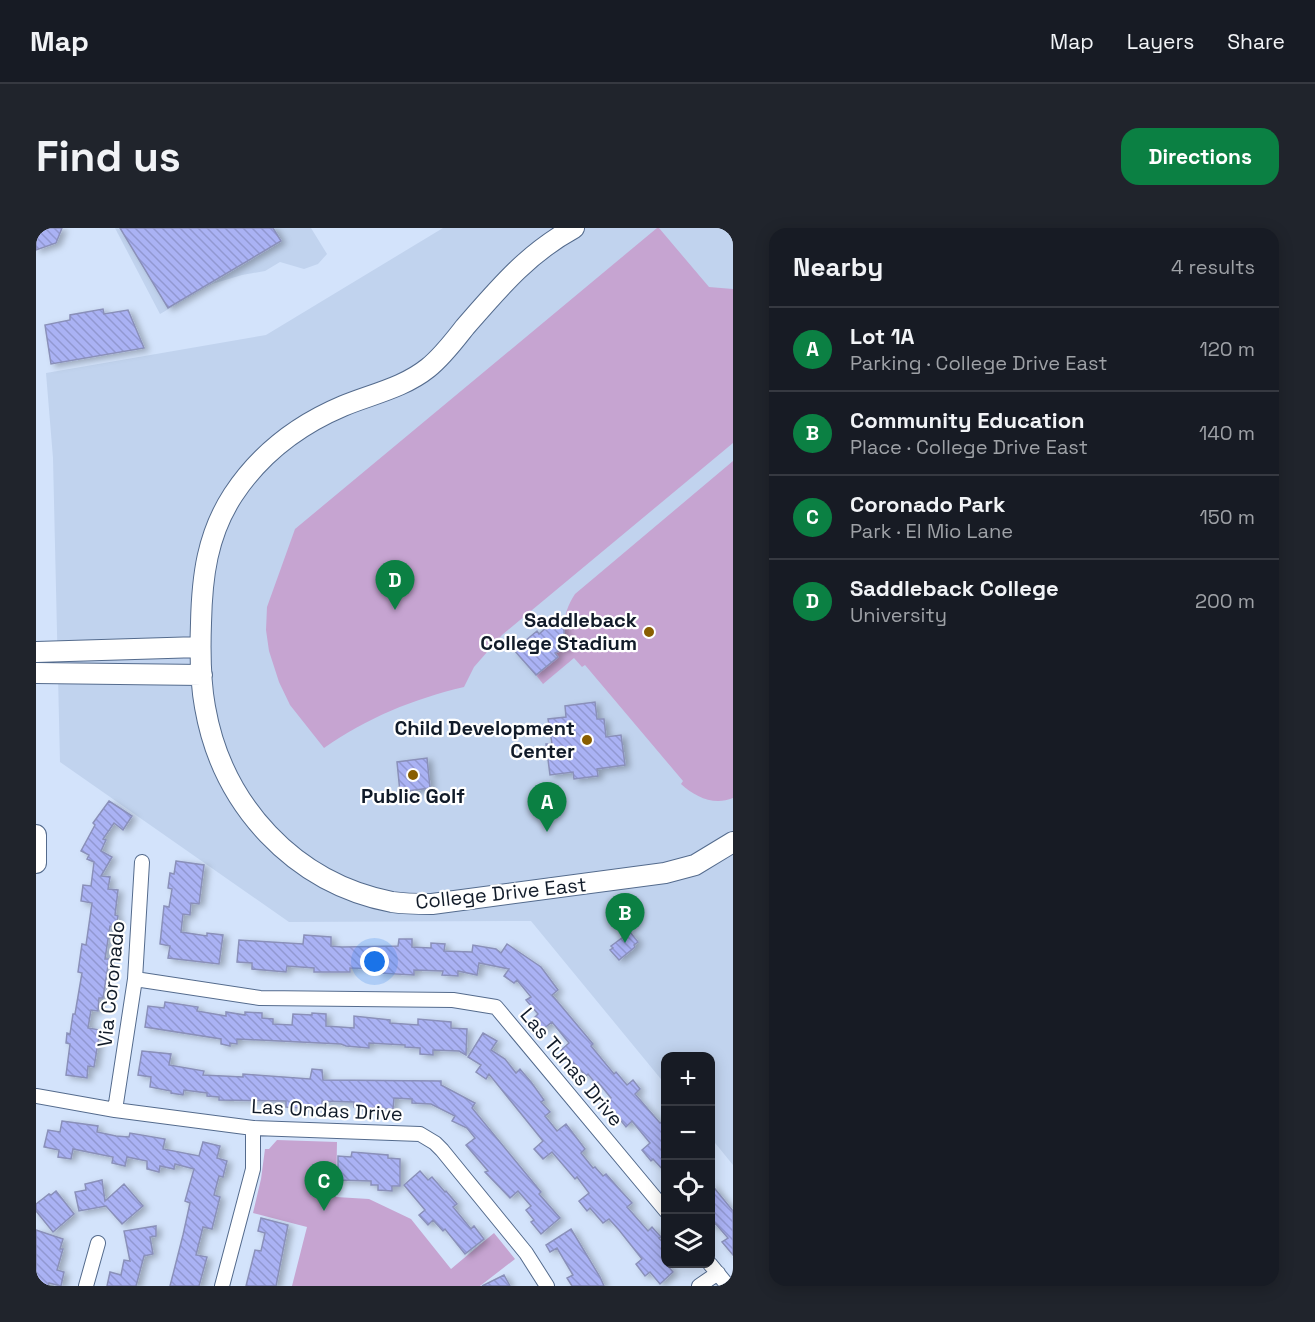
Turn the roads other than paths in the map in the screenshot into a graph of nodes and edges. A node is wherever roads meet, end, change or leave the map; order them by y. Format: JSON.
{"nodes":[{"id":1,"x":574,"y":228,"type":"edge"},
{"id":2,"x":200,"y":647,"type":"junction"},
{"id":3,"x":36,"y":652,"type":"edge"},
{"id":4,"x":36,"y":673,"type":"edge"},
{"id":5,"x":201,"y":675,"type":"junction"},
{"id":6,"x":36,"y":835,"type":"edge"},
{"id":7,"x":733,"y":842,"type":"edge"},
{"id":8,"x":142,"y":862,"type":"dead end"},
{"id":9,"x":36,"y":863,"type":"edge"},
{"id":10,"x":135,"y":979,"type":"junction"},
{"id":11,"x":36,"y":1096,"type":"edge"},
{"id":12,"x":115,"y":1110,"type":"junction"},
{"id":13,"x":253,"y":1128,"type":"junction"},
{"id":14,"x":661,"y":1204,"type":"edge"},
{"id":15,"x":98,"y":1243,"type":"dead end"},
{"id":16,"x":714,"y":1268,"type":"edge"},
{"id":17,"x":86,"y":1286,"type":"edge"},
{"id":18,"x":222,"y":1286,"type":"edge"},
{"id":19,"x":547,"y":1286,"type":"edge"},
{"id":20,"x":699,"y":1286,"type":"edge"},
{"id":21,"x":728,"y":1286,"type":"edge"}],
"edges":[{"from":1,"to":2,"type":"street","name":"College Drive East"},
{"from":2,"to":3,"type":"street"},
{"from":2,"to":5,"type":"street","name":"College Drive East"},
{"from":4,"to":5,"type":"street"},
{"from":5,"to":7,"type":"street","name":"College Drive East"},
{"from":6,"to":9,"type":"street"},
{"from":8,"to":10,"type":"street","name":"Via Coronado"},
{"from":10,"to":12,"type":"street","name":"Via Coronado"},
{"from":10,"to":14,"type":"street","name":"Las Tunas Drive"},
{"from":11,"to":12,"type":"street","name":"Las Ondas Drive"},
{"from":12,"to":13,"type":"street","name":"Las Ondas Drive"},
{"from":13,"to":18,"type":"street"},
{"from":13,"to":19,"type":"street","name":"Las Ondas Drive"},
{"from":15,"to":17,"type":"street"},
{"from":16,"to":20,"type":"street"},
{"from":16,"to":21,"type":"street"}]}
